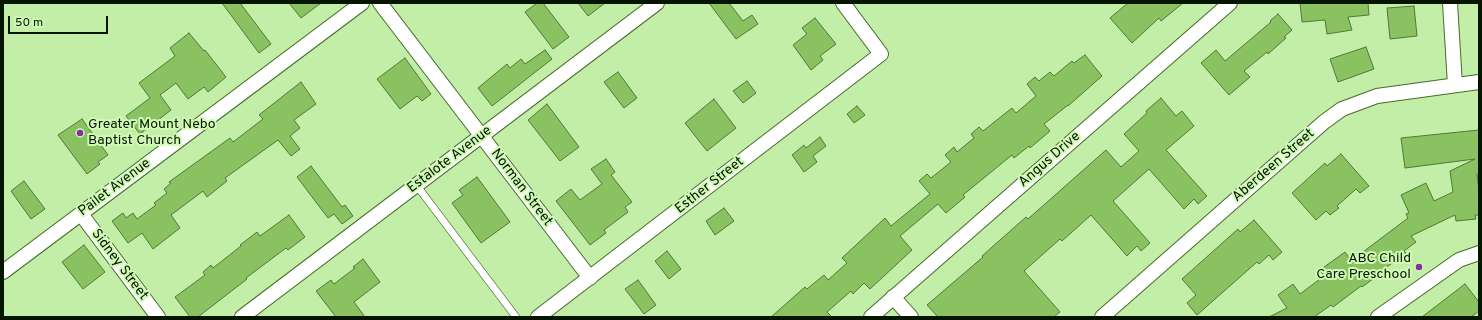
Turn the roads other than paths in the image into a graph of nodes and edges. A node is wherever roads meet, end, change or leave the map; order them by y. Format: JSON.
{"nodes":[{"id":1,"x":362,"y":3,"type":"edge"},
{"id":2,"x":380,"y":3,"type":"edge"},
{"id":3,"x":657,"y":3,"type":"edge"},
{"id":4,"x":843,"y":3,"type":"edge"},
{"id":5,"x":1230,"y":3,"type":"edge"},
{"id":6,"x":1450,"y":3,"type":"edge"},
{"id":7,"x":1479,"y":82,"type":"edge"},
{"id":8,"x":1455,"y":85,"type":"junction"},
{"id":9,"x":482,"y":136,"type":"junction"},
{"id":10,"x":417,"y":186,"type":"junction"},
{"id":11,"x":81,"y":214,"type":"junction"},
{"id":12,"x":1479,"y":253,"type":"edge"},
{"id":13,"x":3,"y":272,"type":"edge"},
{"id":14,"x":590,"y":278,"type":"junction"},
{"id":15,"x":893,"y":297,"type":"junction"},
{"id":16,"x":158,"y":317,"type":"edge"},
{"id":17,"x":242,"y":317,"type":"edge"},
{"id":18,"x":516,"y":317,"type":"edge"},
{"id":19,"x":538,"y":317,"type":"edge"},
{"id":20,"x":871,"y":317,"type":"edge"},
{"id":21,"x":910,"y":317,"type":"edge"},
{"id":22,"x":1102,"y":317,"type":"edge"},
{"id":23,"x":1378,"y":317,"type":"edge"}],
"edges":[{"from":1,"to":11,"type":"street","name":"Pailet Avenue"},
{"from":2,"to":9,"type":"street","name":"Norman Street"},
{"from":3,"to":9,"type":"street","name":"Estalote Avenue"},
{"from":4,"to":14,"type":"street","name":"Esther Street"},
{"from":5,"to":15,"type":"street","name":"Angus Drive"},
{"from":6,"to":8,"type":"street"},
{"from":7,"to":8,"type":"street","name":"Aberdeen Street"},
{"from":8,"to":22,"type":"street","name":"Aberdeen Street"},
{"from":9,"to":10,"type":"street","name":"Estalote Avenue"},
{"from":9,"to":14,"type":"street","name":"Norman Street"},
{"from":10,"to":17,"type":"street","name":"Estalote Avenue"},
{"from":10,"to":18,"type":"lane"},
{"from":11,"to":13,"type":"street","name":"Pailet Avenue"},
{"from":11,"to":16,"type":"street","name":"Sidney Street"},
{"from":12,"to":23,"type":"street"},
{"from":14,"to":19,"type":"street","name":"Esther Street"},
{"from":15,"to":20,"type":"street","name":"Angus Drive"},
{"from":15,"to":21,"type":"street"}]}
